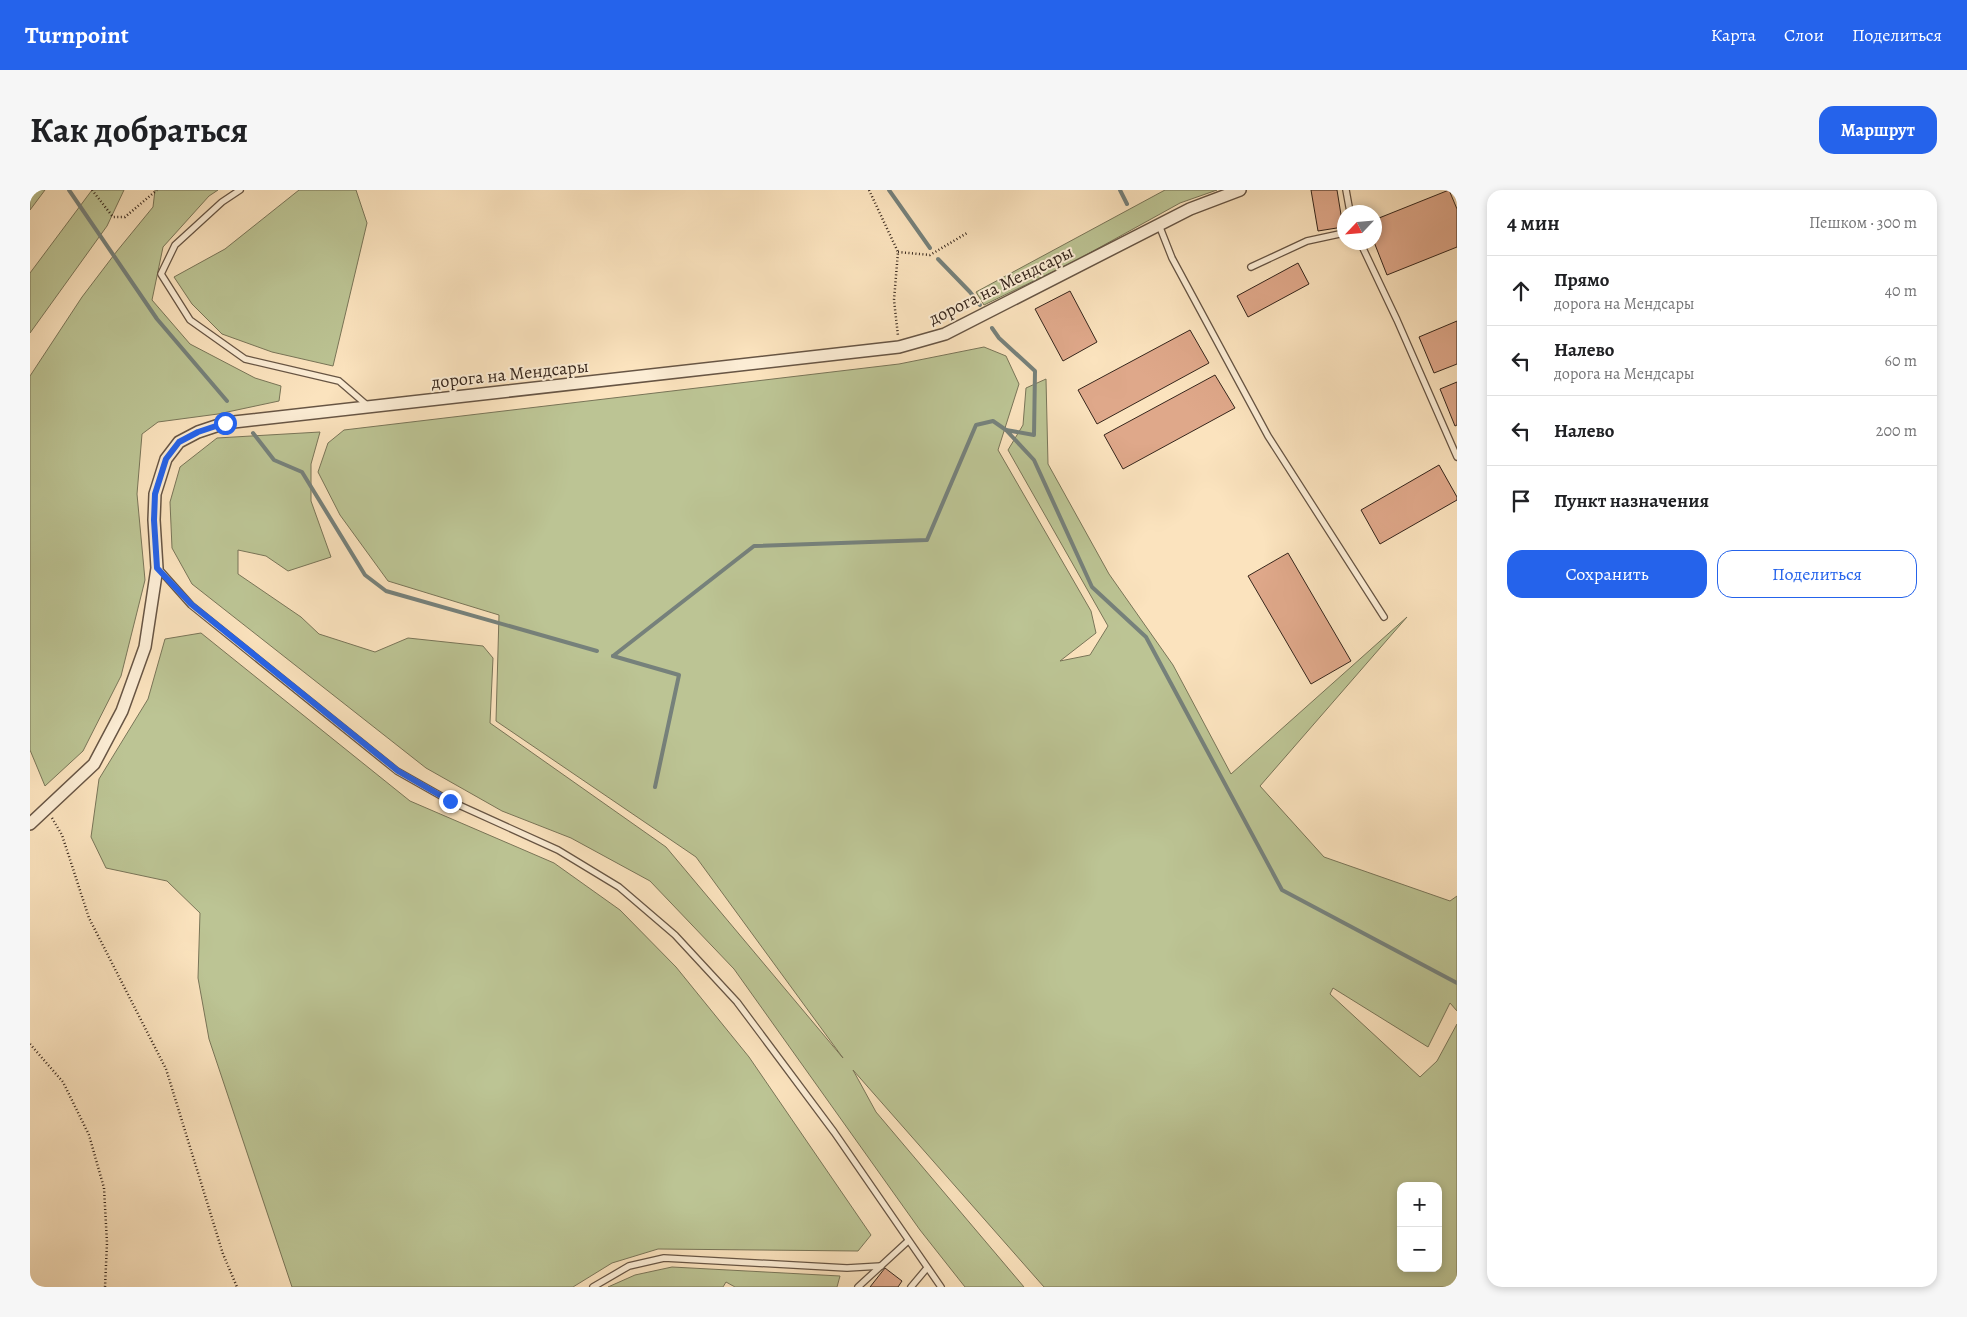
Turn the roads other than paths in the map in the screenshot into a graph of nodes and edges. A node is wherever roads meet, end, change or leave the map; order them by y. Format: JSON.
{"nodes":[{"id":1,"x":240,"y":190,"type":"edge"},
{"id":2,"x":1240,"y":190,"type":"edge"},
{"id":3,"x":1346,"y":190,"type":"edge"},
{"id":4,"x":1349,"y":205,"type":"edge"},
{"id":5,"x":1159,"y":225,"type":"junction"},
{"id":6,"x":1337,"y":235,"type":"edge"},
{"id":7,"x":1364,"y":250,"type":"edge"},
{"id":8,"x":1251,"y":267,"type":"dead end"},
{"id":9,"x":369,"y":407,"type":"junction"},
{"id":10,"x":1457,"y":457,"type":"edge"},
{"id":11,"x":157,"y":568,"type":"junction"},
{"id":12,"x":1384,"y":617,"type":"dead end"},
{"id":13,"x":30,"y":824,"type":"edge"},
{"id":14,"x":908,"y":1241,"type":"junction"},
{"id":15,"x":881,"y":1266,"type":"junction"},
{"id":16,"x":927,"y":1268,"type":"junction"},
{"id":17,"x":594,"y":1287,"type":"edge"},
{"id":18,"x":858,"y":1287,"type":"edge"},
{"id":19,"x":911,"y":1287,"type":"edge"},
{"id":20,"x":941,"y":1287,"type":"edge"}],
"edges":[{"from":1,"to":9,"type":"lane"},
{"from":2,"to":5,"type":"street","name":"дорога на Мендсары"},
{"from":3,"to":4,"type":"lane"},
{"from":5,"to":9,"type":"street","name":"дорога на Мендсары"},
{"from":5,"to":12,"type":"lane"},
{"from":6,"to":8,"type":"lane"},
{"from":7,"to":10,"type":"lane"},
{"from":9,"to":11,"type":"street","name":"дорога на Мендсары"},
{"from":11,"to":13,"type":"street","name":"дорога на Мендсары"},
{"from":11,"to":14,"type":"lane"},
{"from":14,"to":15,"type":"lane"},
{"from":14,"to":16,"type":"lane"},
{"from":15,"to":17,"type":"lane"},
{"from":15,"to":18,"type":"lane"},
{"from":16,"to":19,"type":"lane"},
{"from":16,"to":20,"type":"lane"}]}
